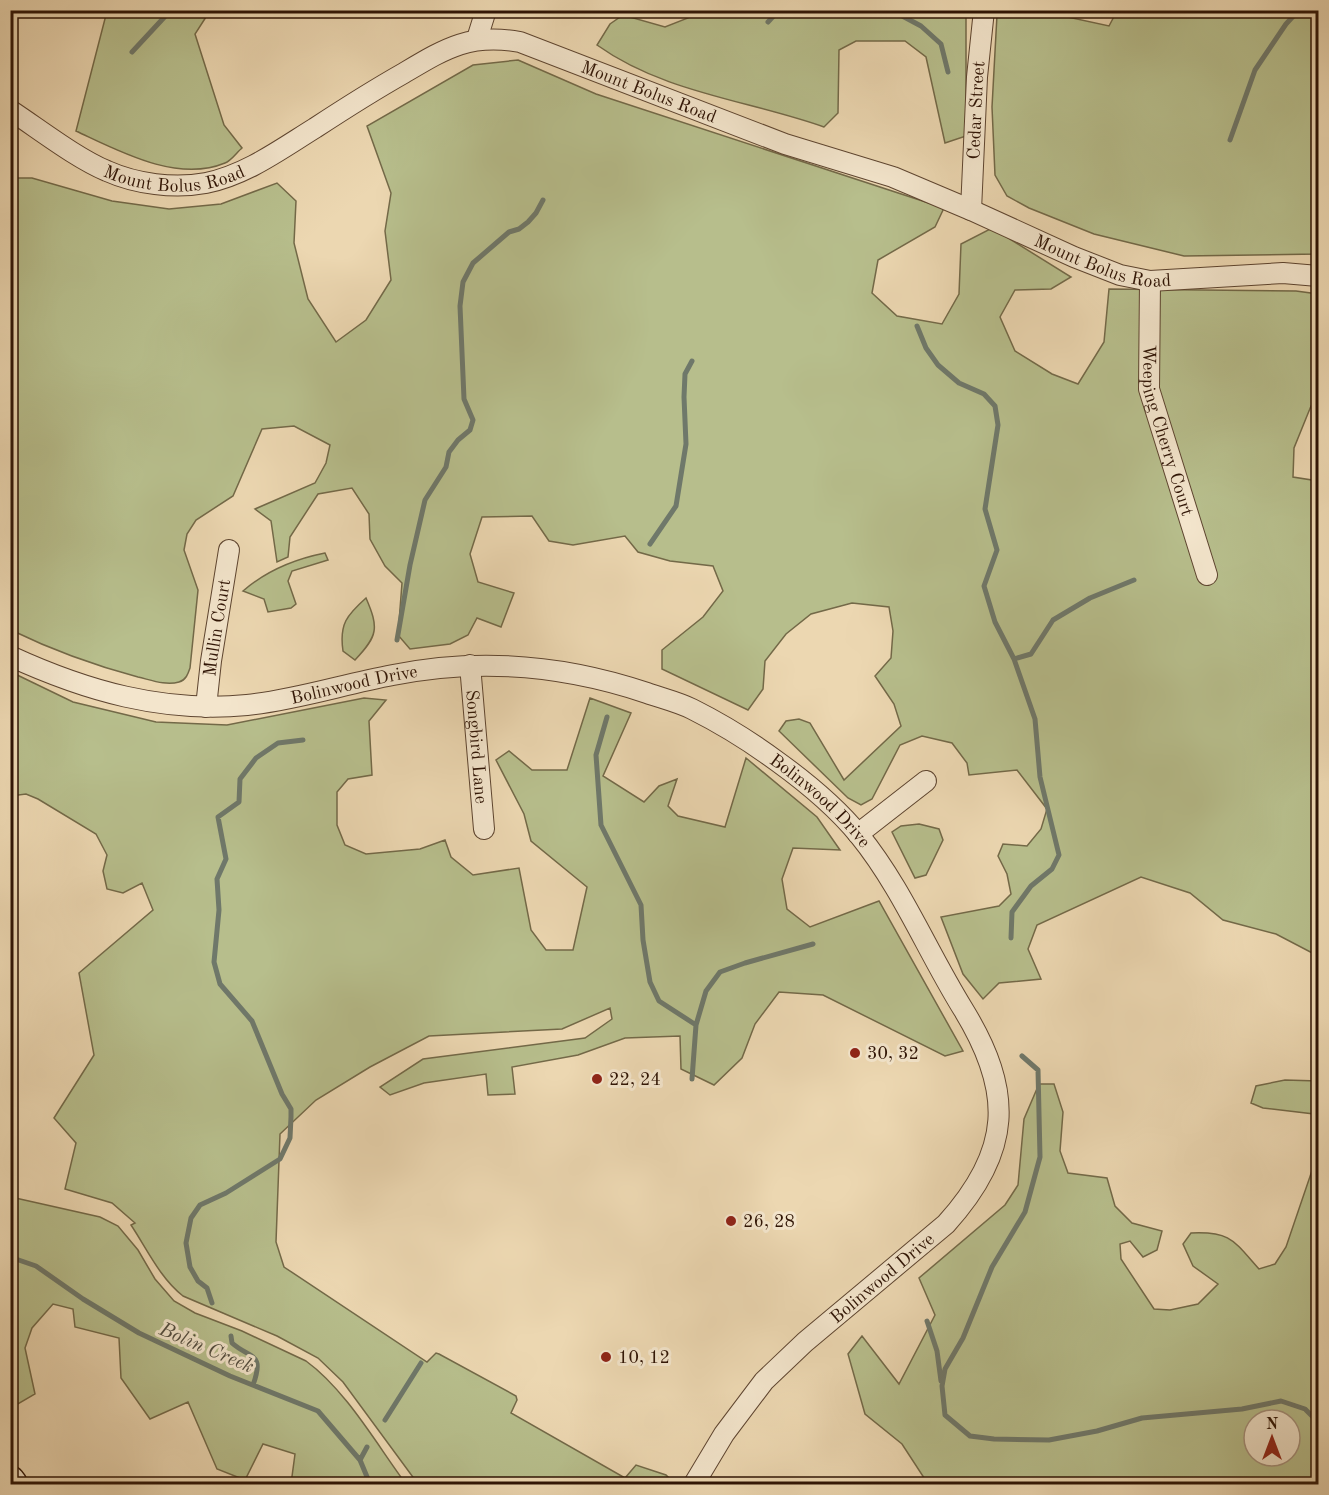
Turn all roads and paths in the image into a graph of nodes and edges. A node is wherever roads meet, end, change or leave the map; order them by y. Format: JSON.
{"nodes":[{"id":1,"x":486,"y":10,"type":"edge"},
{"id":2,"x":984,"y":10,"type":"edge"},
{"id":3,"x":477,"y":39,"type":"junction"},
{"id":4,"x":10,"y":110,"type":"edge"},
{"id":5,"x":971,"y":210,"type":"junction"},
{"id":6,"x":1318,"y":276,"type":"edge"},
{"id":7,"x":1150,"y":281,"type":"junction"},
{"id":8,"x":229,"y":550,"type":"dead end"},
{"id":9,"x":1207,"y":575,"type":"dead end"},
{"id":10,"x":10,"y":656,"type":"edge"},
{"id":11,"x":470,"y":665,"type":"junction"},
{"id":12,"x":206,"y":707,"type":"junction"},
{"id":13,"x":926,"y":781,"type":"dead end"},
{"id":14,"x":484,"y":829,"type":"dead end"},
{"id":15,"x":858,"y":834,"type":"junction"},
{"id":16,"x":10,"y":1480,"type":"edge"},
{"id":17,"x":13,"y":1485,"type":"edge"},
{"id":18,"x":694,"y":1485,"type":"edge"}],
"edges":[{"from":1,"to":3,"type":"street"},
{"from":2,"to":5,"type":"street","name":"Cedar Street"},
{"from":3,"to":4,"type":"street","name":"Mount Bolus Road"},
{"from":3,"to":5,"type":"street","name":"Mount Bolus Road"},
{"from":5,"to":7,"type":"street","name":"Mount Bolus Road"},
{"from":6,"to":7,"type":"street","name":"Mount Bolus Road"},
{"from":7,"to":9,"type":"street","name":"Weeping Cherry Court"},
{"from":8,"to":12,"type":"street","name":"Mullin Court"},
{"from":10,"to":12,"type":"street","name":"Bolinwood Drive"},
{"from":11,"to":12,"type":"street","name":"Bolinwood Drive"},
{"from":11,"to":14,"type":"street","name":"Songbird Lane"},
{"from":11,"to":15,"type":"street","name":"Bolinwood Drive"},
{"from":13,"to":15,"type":"street"},
{"from":15,"to":18,"type":"street","name":"Bolinwood Drive"},
{"from":16,"to":17,"type":"street"}]}
